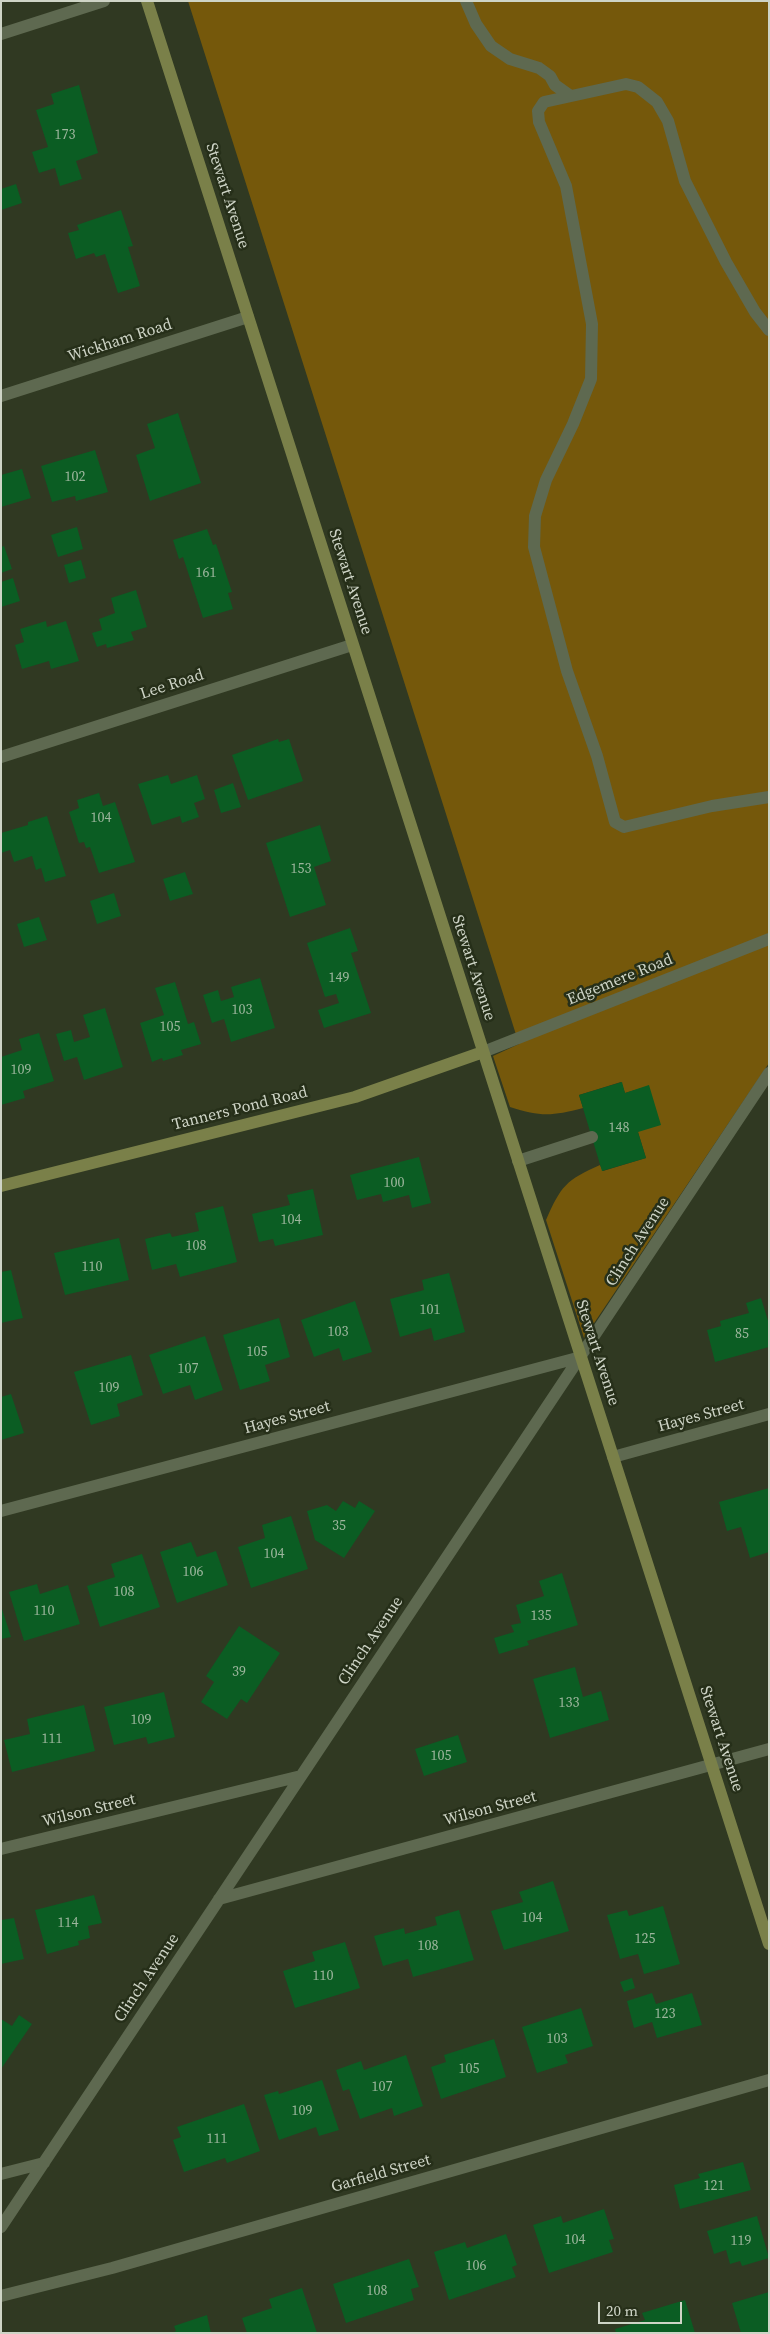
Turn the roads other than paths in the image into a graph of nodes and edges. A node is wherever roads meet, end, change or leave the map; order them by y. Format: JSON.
{"nodes":[{"id":1,"x":104,"y":1,"type":"edge"},
{"id":2,"x":147,"y":1,"type":"edge"},
{"id":3,"x":466,"y":1,"type":"edge"},
{"id":4,"x":1,"y":34,"type":"edge"},
{"id":5,"x":569,"y":95,"type":"junction"},
{"id":6,"x":248,"y":317,"type":"junction"},
{"id":7,"x":769,"y":330,"type":"edge"},
{"id":8,"x":1,"y":396,"type":"edge"},
{"id":9,"x":352,"y":645,"type":"junction"},
{"id":10,"x":1,"y":757,"type":"edge"},
{"id":11,"x":769,"y":798,"type":"edge"},
{"id":12,"x":769,"y":939,"type":"edge"},
{"id":13,"x":483,"y":1052,"type":"junction"},
{"id":14,"x":769,"y":1073,"type":"edge"},
{"id":15,"x":592,"y":1137,"type":"dead end"},
{"id":16,"x":518,"y":1161,"type":"junction"},
{"id":17,"x":1,"y":1186,"type":"edge"},
{"id":18,"x":581,"y":1357,"type":"junction"},
{"id":19,"x":769,"y":1414,"type":"edge"},
{"id":20,"x":613,"y":1457,"type":"junction"},
{"id":21,"x":1,"y":1511,"type":"edge"},
{"id":22,"x":769,"y":1749,"type":"edge"},
{"id":23,"x":712,"y":1765,"type":"junction"},
{"id":24,"x":301,"y":1776,"type":"junction"},
{"id":25,"x":1,"y":1849,"type":"edge"},
{"id":26,"x":219,"y":1899,"type":"junction"},
{"id":27,"x":769,"y":1944,"type":"edge"},
{"id":28,"x":769,"y":2080,"type":"edge"},
{"id":29,"x":44,"y":2163,"type":"junction"},
{"id":30,"x":1,"y":2174,"type":"edge"},
{"id":31,"x":1,"y":2227,"type":"edge"},
{"id":32,"x":1,"y":2296,"type":"edge"}],
"edges":[{"from":1,"to":4,"type":"street"},
{"from":2,"to":6,"type":"main road","name":"Stewart Avenue"},
{"from":3,"to":5,"type":"street"},
{"from":5,"to":7,"type":"street"},
{"from":5,"to":11,"type":"street"},
{"from":6,"to":8,"type":"street","name":"Wickham Road"},
{"from":6,"to":9,"type":"main road","name":"Stewart Avenue"},
{"from":9,"to":10,"type":"street","name":"Lee Road"},
{"from":9,"to":13,"type":"main road","name":"Stewart Avenue"},
{"from":12,"to":13,"type":"street","name":"Edgemere Road"},
{"from":13,"to":16,"type":"main road","name":"Stewart Avenue"},
{"from":13,"to":17,"type":"main road","name":"Tanners Pond Road"},
{"from":14,"to":18,"type":"street","name":"Clinch Avenue"},
{"from":15,"to":16,"type":"street"},
{"from":16,"to":18,"type":"main road","name":"Stewart Avenue"},
{"from":18,"to":20,"type":"main road","name":"Stewart Avenue"},
{"from":18,"to":21,"type":"street","name":"Hayes Street"},
{"from":18,"to":24,"type":"street","name":"Clinch Avenue"},
{"from":19,"to":20,"type":"street","name":"Hayes Street"},
{"from":20,"to":23,"type":"main road","name":"Stewart Avenue"},
{"from":22,"to":23,"type":"street","name":"Wilson Street"},
{"from":23,"to":26,"type":"street","name":"Wilson Street"},
{"from":23,"to":27,"type":"main road","name":"Stewart Avenue"},
{"from":24,"to":25,"type":"street","name":"Wilson Street"},
{"from":24,"to":26,"type":"street","name":"Clinch Avenue"},
{"from":26,"to":29,"type":"street","name":"Clinch Avenue"},
{"from":28,"to":32,"type":"street","name":"Garfield Street"},
{"from":29,"to":30,"type":"street"},
{"from":29,"to":31,"type":"street","name":"Clinch Avenue"}]}
